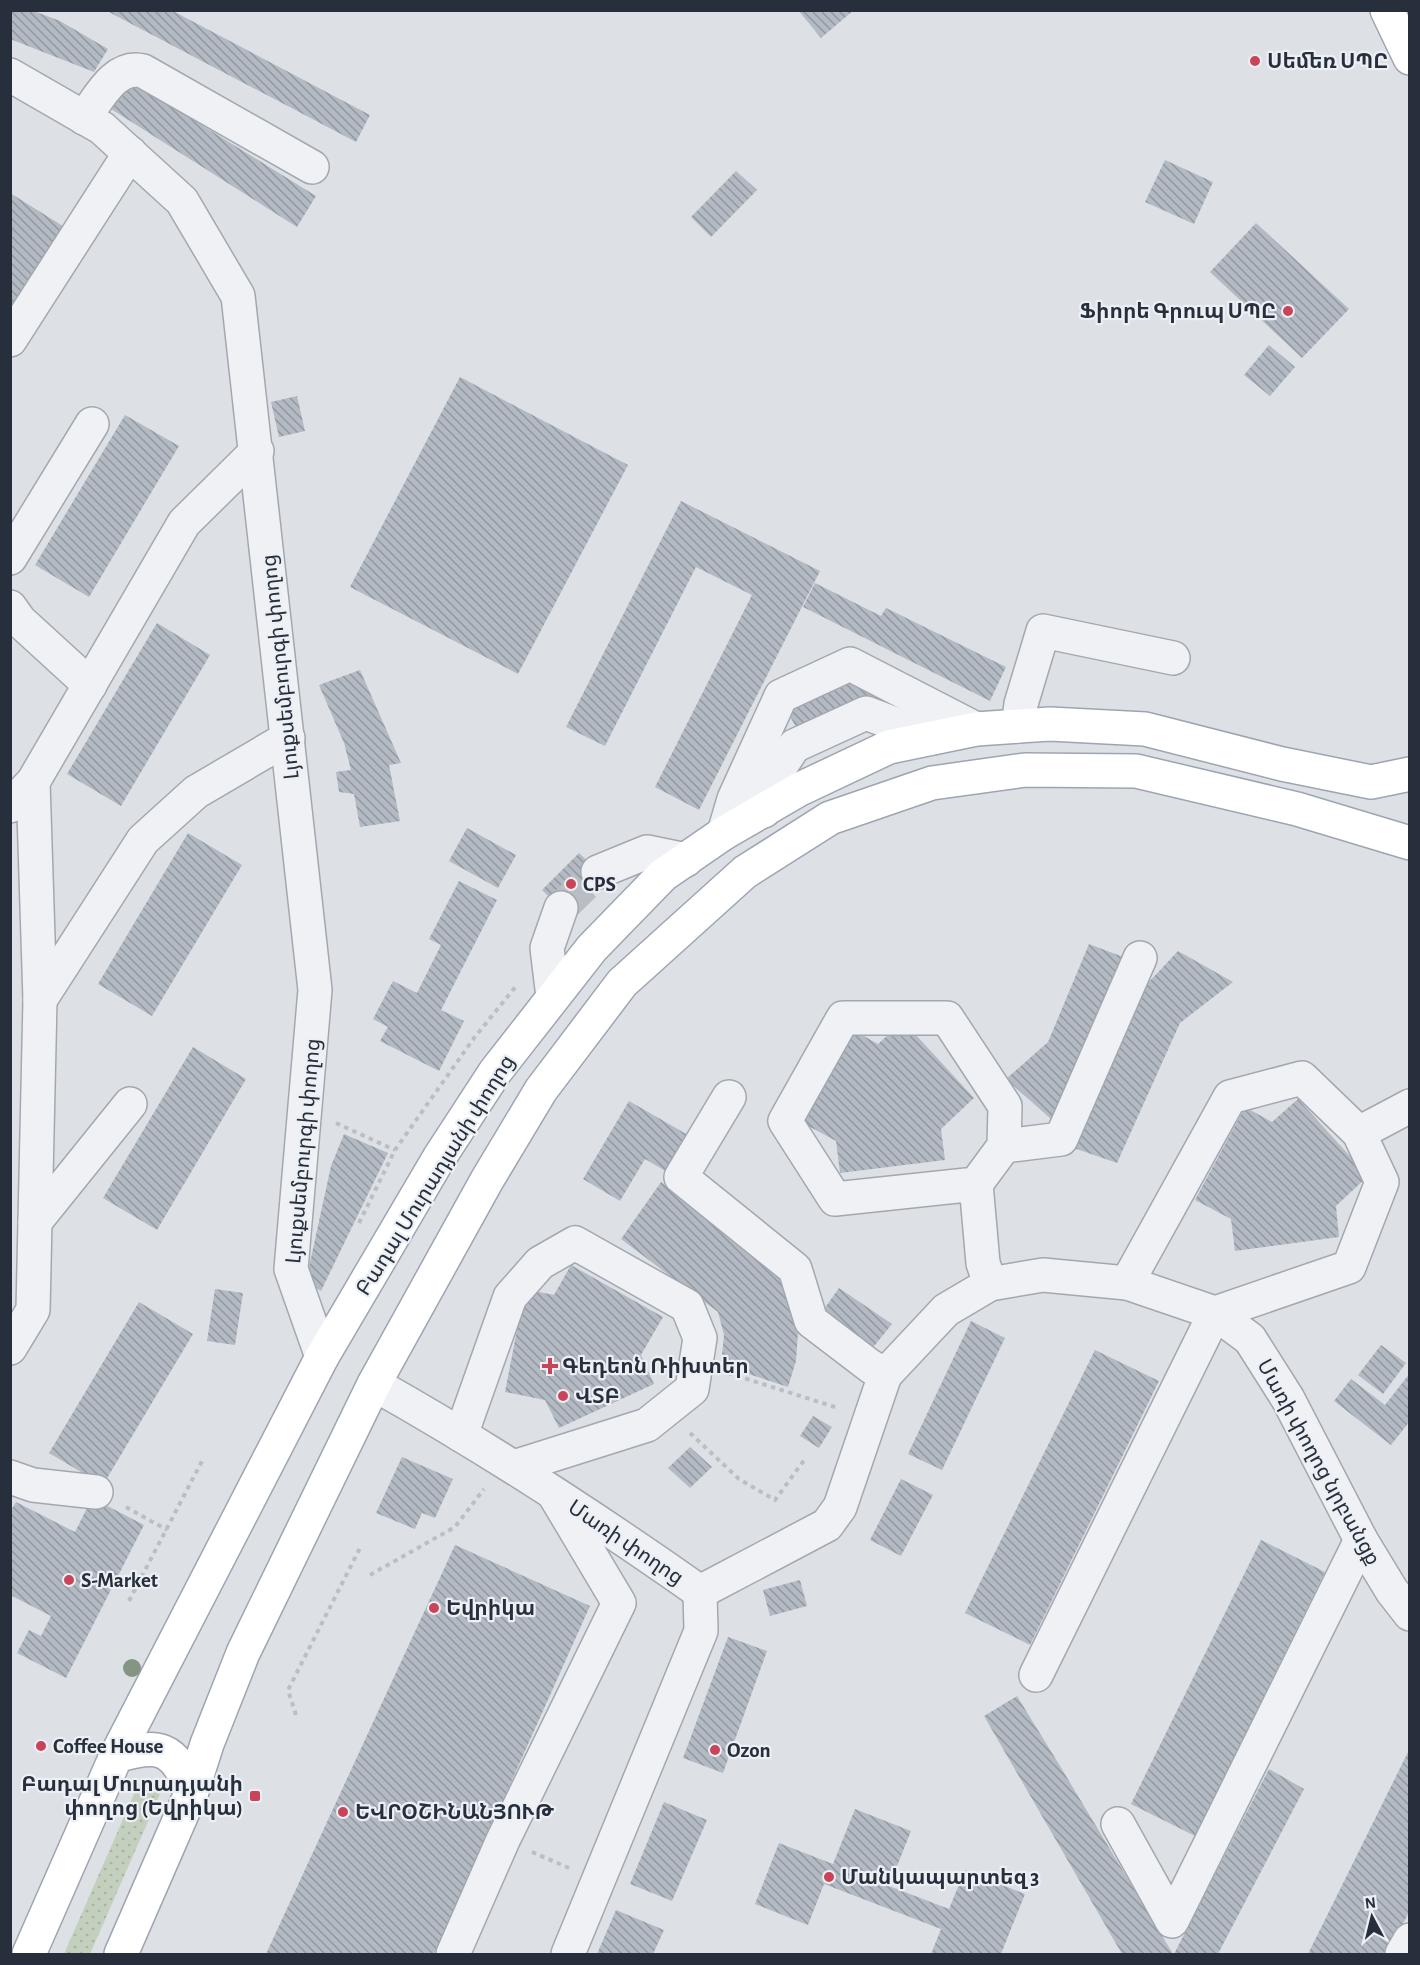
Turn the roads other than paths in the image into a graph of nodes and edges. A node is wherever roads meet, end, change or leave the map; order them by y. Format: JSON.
{"nodes":[{"id":1,"x":1387,"y":10,"type":"edge"},
{"id":2,"x":1410,"y":58,"type":"edge"},
{"id":3,"x":10,"y":75,"type":"edge"},
{"id":4,"x":84,"y":118,"type":"junction"},
{"id":5,"x":130,"y":153,"type":"junction"},
{"id":6,"x":312,"y":167,"type":"dead end"},
{"id":7,"x":10,"y":340,"type":"edge"},
{"id":8,"x":92,"y":424,"type":"dead end"},
{"id":9,"x":257,"y":452,"type":"junction"},
{"id":10,"x":10,"y":558,"type":"edge"},
{"id":11,"x":10,"y":607,"type":"edge"},
{"id":12,"x":1173,"y":658,"type":"dead end"},
{"id":13,"x":90,"y":685,"type":"junction"},
{"id":14,"x":1018,"y":726,"type":"junction"},
{"id":15,"x":976,"y":729,"type":"junction"},
{"id":16,"x":288,"y":738,"type":"junction"},
{"id":17,"x":1410,"y":774,"type":"edge"},
{"id":18,"x":33,"y":782,"type":"junction"},
{"id":19,"x":10,"y":806,"type":"edge"},
{"id":20,"x":724,"y":833,"type":"junction"},
{"id":21,"x":1410,"y":843,"type":"edge"},
{"id":22,"x":686,"y":860,"type":"junction"},
{"id":23,"x":598,"y":872,"type":"tunnel mouth"},
{"id":24,"x":561,"y":908,"type":"tunnel mouth"},
{"id":25,"x":1140,"y":958,"type":"dead end"},
{"id":26,"x":554,"y":997,"type":"junction"},
{"id":27,"x":40,"y":1000,"type":"junction"},
{"id":28,"x":729,"y":1096,"type":"dead end"},
{"id":29,"x":130,"y":1104,"type":"dead end"},
{"id":30,"x":1410,"y":1106,"type":"edge"},
{"id":31,"x":1359,"y":1133,"type":"junction"},
{"id":32,"x":1004,"y":1146,"type":"junction"},
{"id":33,"x":976,"y":1184,"type":"junction"},
{"id":34,"x":35,"y":1222,"type":"junction"},
{"id":35,"x":1127,"y":1283,"type":"junction"},
{"id":36,"x":990,"y":1284,"type":"junction"},
{"id":37,"x":1215,"y":1313,"type":"junction"},
{"id":38,"x":10,"y":1348,"type":"edge"},
{"id":39,"x":322,"y":1357,"type":"junction"},
{"id":40,"x":885,"y":1375,"type":"junction"},
{"id":41,"x":374,"y":1384,"type":"junction"},
{"id":42,"x":461,"y":1435,"type":"junction"},
{"id":43,"x":510,"y":1464,"type":"junction"},
{"id":44,"x":10,"y":1477,"type":"edge"},
{"id":45,"x":96,"y":1492,"type":"road end"},
{"id":46,"x":554,"y":1494,"type":"junction"},
{"id":47,"x":1361,"y":1540,"type":"junction"},
{"id":48,"x":700,"y":1592,"type":"junction"},
{"id":49,"x":1404,"y":1595,"type":"edge"},
{"id":50,"x":1036,"y":1676,"type":"dead end"},
{"id":51,"x":116,"y":1756,"type":"junction"},
{"id":52,"x":192,"y":1791,"type":"junction"},
{"id":53,"x":1118,"y":1824,"type":"dead end"},
{"id":54,"x":1410,"y":1940,"type":"edge"},
{"id":55,"x":29,"y":1954,"type":"edge"},
{"id":56,"x":121,"y":1954,"type":"edge"},
{"id":57,"x":453,"y":1954,"type":"edge"},
{"id":58,"x":568,"y":1954,"type":"edge"},
{"id":59,"x":1402,"y":1954,"type":"edge"}],
"edges":[{"from":1,"to":2,"type":"main road"},
{"from":3,"to":4,"type":"street","name":"Լյուքսեմբուրգի փողոց"},
{"from":4,"to":5,"type":"street","name":"Լյուքսեմբուրգի փողոց"},
{"from":4,"to":6,"type":"street"},
{"from":5,"to":7,"type":"street"},
{"from":5,"to":9,"type":"street","name":"Լյուքսեմբուրգի փողոց"},
{"from":8,"to":10,"type":"street"},
{"from":9,"to":13,"type":"street"},
{"from":9,"to":16,"type":"street","name":"Լյուքսեմբուրգի փողոց"},
{"from":11,"to":13,"type":"street"},
{"from":12,"to":14,"type":"street"},
{"from":13,"to":18,"type":"street"},
{"from":14,"to":15,"type":"main road","name":"Բադալ Մուրադյանի փողոց"},
{"from":14,"to":17,"type":"main road","name":"Բադալ Մուրադյանի փողոց"},
{"from":15,"to":20,"type":"main road","name":"Բադալ Մուրադյանի փողոց"},
{"from":15,"to":20,"type":"street"},
{"from":16,"to":27,"type":"street"},
{"from":16,"to":39,"type":"street","name":"Լյուքսեմբուրգի փողոց"},
{"from":18,"to":19,"type":"street"},
{"from":18,"to":27,"type":"street"},
{"from":20,"to":22,"type":"main road","name":"Բադալ Մուրադյանի փողոց"},
{"from":21,"to":41,"type":"main road"},
{"from":22,"to":23,"type":"street"},
{"from":22,"to":26,"type":"main road","name":"Բադալ Մուրադյանի փողոց"},
{"from":24,"to":26,"type":"street"},
{"from":25,"to":32,"type":"street"},
{"from":26,"to":39,"type":"main road","name":"Բադալ Մուրադյանի փողոց"},
{"from":27,"to":34,"type":"street"},
{"from":28,"to":40,"type":"street"},
{"from":29,"to":34,"type":"street"},
{"from":30,"to":31,"type":"street"},
{"from":31,"to":35,"type":"street"},
{"from":31,"to":37,"type":"street"},
{"from":32,"to":33,"type":"street"},
{"from":32,"to":33,"type":"street"},
{"from":33,"to":36,"type":"street"},
{"from":34,"to":38,"type":"street"},
{"from":35,"to":36,"type":"street","name":"Մառի փողոց նրբանցք"},
{"from":35,"to":37,"type":"street","name":"Մառի փողոց նրբանցք"},
{"from":36,"to":40,"type":"street","name":"Մառի փողոց նրբանցք"},
{"from":37,"to":47,"type":"street","name":"Մառի փողոց նրբանցք"},
{"from":37,"to":50,"type":"street"},
{"from":39,"to":51,"type":"main road","name":"Բադալ Մուրադյանի փողոց"},
{"from":40,"to":48,"type":"street","name":"Մառի փողոց նրբանցք"},
{"from":41,"to":42,"type":"street","name":"Մառի փողոց"},
{"from":41,"to":52,"type":"main road"},
{"from":42,"to":43,"type":"street","name":"Մառի փողոց"},
{"from":42,"to":43,"type":"street"},
{"from":43,"to":46,"type":"street","name":"Մառի փողոց"},
{"from":44,"to":45,"type":"street"},
{"from":46,"to":48,"type":"street","name":"Մառի փողոց"},
{"from":46,"to":57,"type":"street"},
{"from":47,"to":49,"type":"street","name":"Մառի փողոց նրբանցք"},
{"from":47,"to":53,"type":"street"},
{"from":48,"to":58,"type":"street","name":"Մառի փողոց"},
{"from":51,"to":52,"type":"main road"},
{"from":51,"to":55,"type":"main road","name":"Բադալ Մուրադյանի փողոց"},
{"from":52,"to":56,"type":"main road"},
{"from":54,"to":59,"type":"street"}]}
